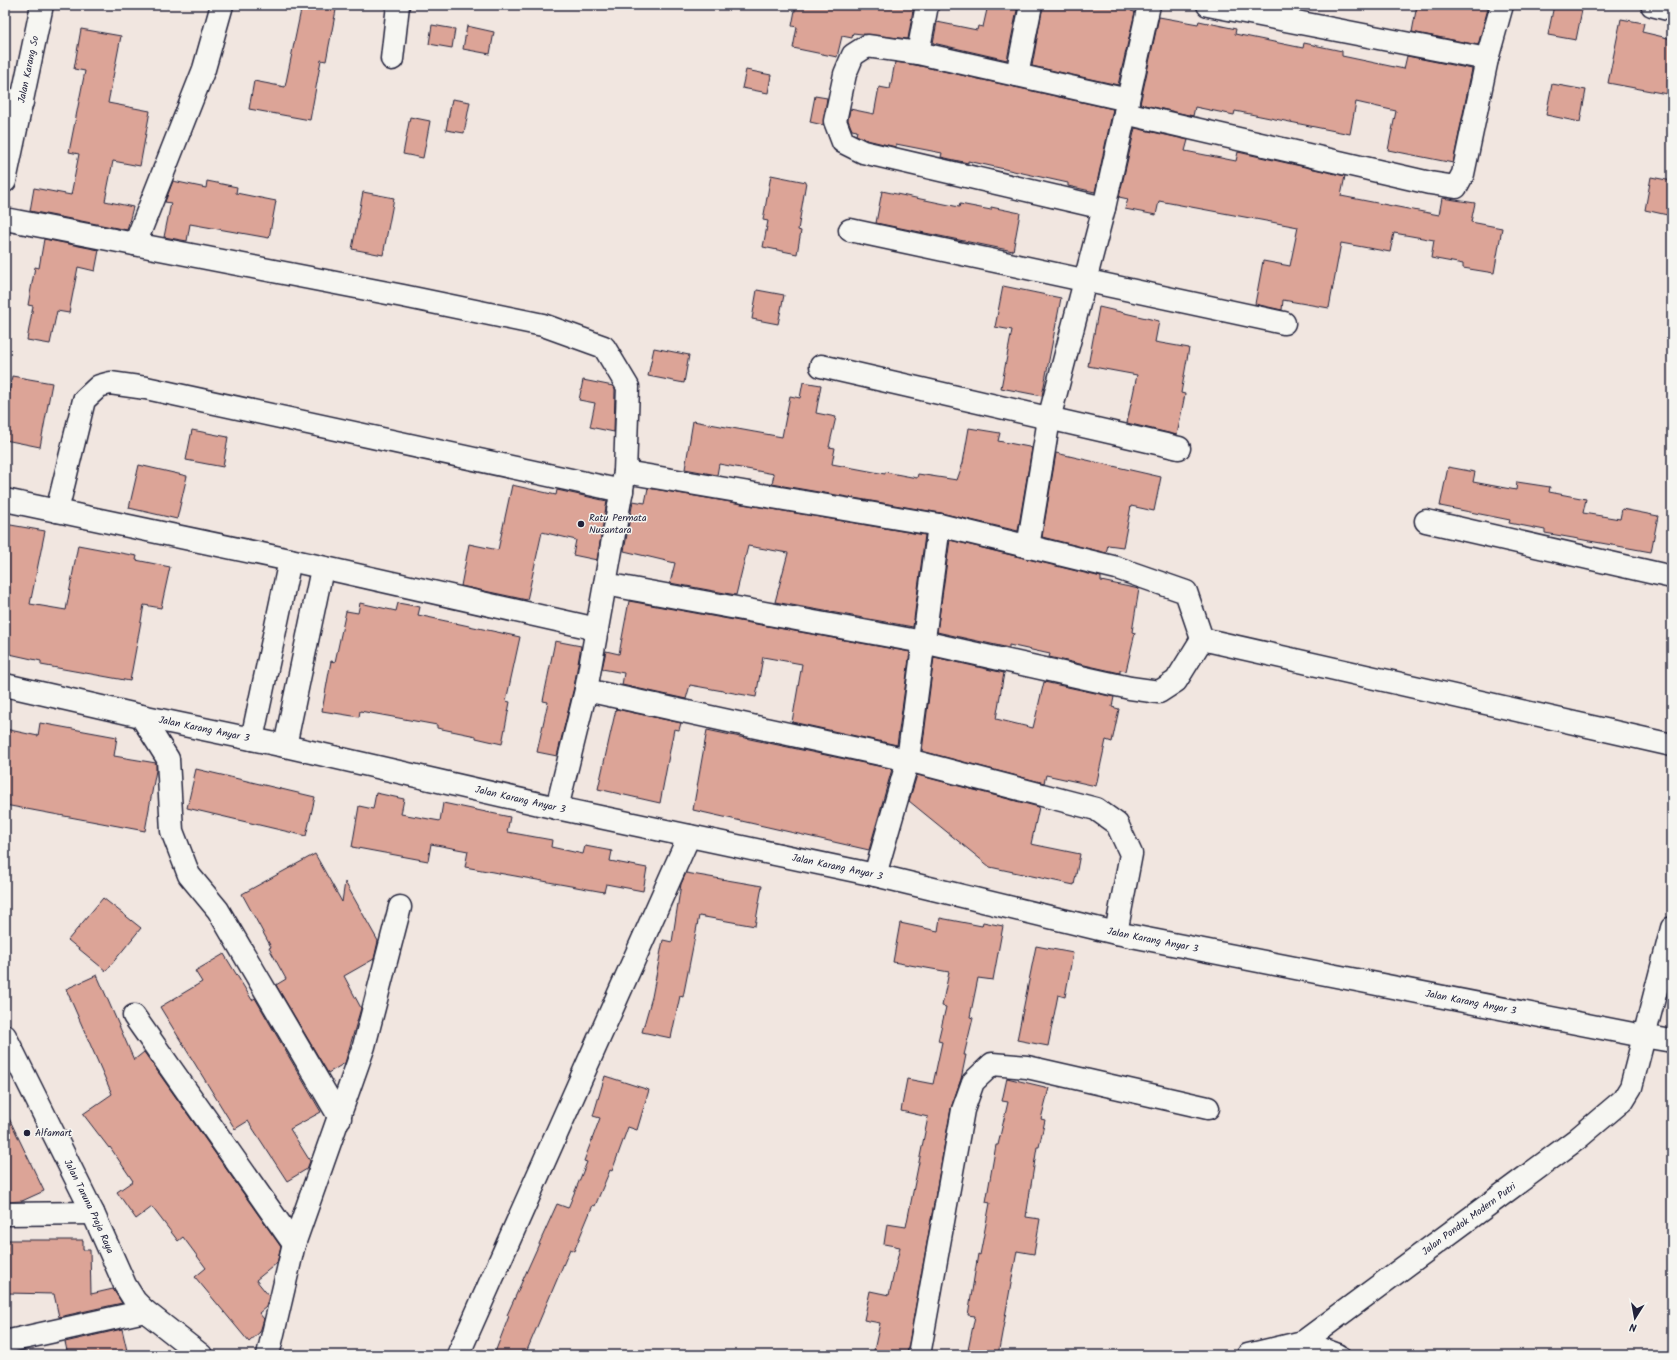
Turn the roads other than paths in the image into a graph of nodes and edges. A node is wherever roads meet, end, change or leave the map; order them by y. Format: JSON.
{"nodes":[{"id":1,"x":42,"y":5,"type":"edge"},
{"id":2,"x":222,"y":5,"type":"edge"},
{"id":3,"x":398,"y":5,"type":"edge"},
{"id":4,"x":927,"y":5,"type":"edge"},
{"id":5,"x":1031,"y":5,"type":"edge"},
{"id":6,"x":1149,"y":5,"type":"edge"},
{"id":7,"x":1208,"y":5,"type":"edge"},
{"id":8,"x":1502,"y":5,"type":"edge"},
{"id":9,"x":1652,"y":5,"type":"edge"},
{"id":10,"x":1672,"y":10,"type":"edge"},
{"id":11,"x":918,"y":53,"type":"junction"},
{"id":12,"x":392,"y":59,"type":"dead end"},
{"id":13,"x":1487,"y":59,"type":"junction"},
{"id":14,"x":1017,"y":75,"type":"junction"},
{"id":15,"x":13,"y":100,"type":"edge"},
{"id":16,"x":1127,"y":106,"type":"junction"},
{"id":17,"x":5,"y":181,"type":"edge"},
{"id":18,"x":1104,"y":208,"type":"junction"},
{"id":19,"x":5,"y":219,"type":"edge"},
{"id":20,"x":850,"y":230,"type":"dead end"},
{"id":21,"x":135,"y":244,"type":"junction"},
{"id":22,"x":1084,"y":282,"type":"junction"},
{"id":23,"x":1284,"y":323,"type":"dead end"},
{"id":24,"x":821,"y":366,"type":"dead end"},
{"id":25,"x":1049,"y":419,"type":"junction"},
{"id":26,"x":1179,"y":448,"type":"dead end"},
{"id":27,"x":624,"y":482,"type":"junction"},
{"id":28,"x":5,"y":500,"type":"edge"},
{"id":29,"x":57,"y":511,"type":"junction"},
{"id":30,"x":1426,"y":521,"type":"dead end"},
{"id":31,"x":939,"y":525,"type":"junction"},
{"id":32,"x":1028,"y":547,"type":"junction"},
{"id":33,"x":290,"y":560,"type":"junction"},
{"id":34,"x":322,"y":568,"type":"junction"},
{"id":35,"x":1672,"y":577,"type":"edge"},
{"id":36,"x":605,"y":584,"type":"junction"},
{"id":37,"x":597,"y":629,"type":"junction"},
{"id":38,"x":1202,"y":639,"type":"junction"},
{"id":39,"x":923,"y":642,"type":"junction"},
{"id":40,"x":5,"y":686,"type":"edge"},
{"id":41,"x":586,"y":690,"type":"junction"},
{"id":42,"x":141,"y":716,"type":"junction"},
{"id":43,"x":252,"y":739,"type":"junction"},
{"id":44,"x":1672,"y":745,"type":"edge"},
{"id":45,"x":285,"y":746,"type":"junction"},
{"id":46,"x":908,"y":760,"type":"junction"},
{"id":47,"x":557,"y":808,"type":"junction"},
{"id":48,"x":689,"y":836,"type":"junction"},
{"id":49,"x":876,"y":875,"type":"junction"},
{"id":50,"x":400,"y":907,"type":"dead end"},
{"id":51,"x":1672,"y":928,"type":"edge"},
{"id":52,"x":1116,"y":933,"type":"junction"},
{"id":53,"x":134,"y":1016,"type":"dead end"},
{"id":54,"x":5,"y":1036,"type":"edge"},
{"id":55,"x":1643,"y":1036,"type":"junction"},
{"id":56,"x":1672,"y":1041,"type":"edge"},
{"id":57,"x":1208,"y":1108,"type":"dead end"},
{"id":58,"x":340,"y":1118,"type":"junction"},
{"id":59,"x":93,"y":1213,"type":"junction"},
{"id":60,"x":5,"y":1214,"type":"edge"},
{"id":61,"x":294,"y":1244,"type":"junction"},
{"id":62,"x":145,"y":1311,"type":"junction"},
{"id":63,"x":5,"y":1342,"type":"edge"},
{"id":64,"x":1303,"y":1342,"type":"junction"},
{"id":65,"x":201,"y":1355,"type":"edge"},
{"id":66,"x":268,"y":1355,"type":"edge"},
{"id":67,"x":458,"y":1355,"type":"edge"},
{"id":68,"x":919,"y":1355,"type":"edge"},
{"id":69,"x":1248,"y":1355,"type":"edge"},
{"id":70,"x":1338,"y":1355,"type":"edge"}],
"edges":[{"from":1,"to":15,"type":"street","name":"Jalan Karang So"},
{"from":2,"to":21,"type":"street"},
{"from":3,"to":12,"type":"street"},
{"from":4,"to":11,"type":"street"},
{"from":5,"to":14,"type":"street"},
{"from":6,"to":16,"type":"street"},
{"from":7,"to":13,"type":"street"},
{"from":8,"to":13,"type":"street"},
{"from":9,"to":10,"type":"street"},
{"from":11,"to":14,"type":"street"},
{"from":11,"to":18,"type":"street"},
{"from":13,"to":16,"type":"street"},
{"from":14,"to":16,"type":"street"},
{"from":15,"to":17,"type":"street","name":"Jalan Karang So"},
{"from":16,"to":18,"type":"street"},
{"from":18,"to":22,"type":"street"},
{"from":19,"to":21,"type":"street"},
{"from":20,"to":22,"type":"street"},
{"from":21,"to":27,"type":"street"},
{"from":22,"to":23,"type":"street"},
{"from":22,"to":25,"type":"street"},
{"from":24,"to":25,"type":"street"},
{"from":25,"to":26,"type":"street"},
{"from":25,"to":32,"type":"street"},
{"from":27,"to":29,"type":"street"},
{"from":27,"to":31,"type":"street"},
{"from":27,"to":36,"type":"street"},
{"from":28,"to":29,"type":"street"},
{"from":29,"to":33,"type":"street"},
{"from":30,"to":35,"type":"street"},
{"from":31,"to":32,"type":"street"},
{"from":31,"to":39,"type":"street"},
{"from":32,"to":38,"type":"street"},
{"from":33,"to":34,"type":"street"},
{"from":33,"to":43,"type":"street"},
{"from":34,"to":37,"type":"street"},
{"from":34,"to":45,"type":"street"},
{"from":36,"to":37,"type":"street"},
{"from":36,"to":39,"type":"street"},
{"from":37,"to":41,"type":"street"},
{"from":38,"to":39,"type":"street"},
{"from":38,"to":44,"type":"street"},
{"from":39,"to":46,"type":"street"},
{"from":40,"to":42,"type":"street","name":"Jalan Karang Anyar 3"},
{"from":41,"to":46,"type":"street"},
{"from":41,"to":47,"type":"street"},
{"from":42,"to":43,"type":"street","name":"Jalan Karang Anyar 3"},
{"from":42,"to":58,"type":"street"},
{"from":43,"to":45,"type":"street","name":"Jalan Karang Anyar 3"},
{"from":45,"to":47,"type":"street","name":"Jalan Karang Anyar 3"},
{"from":46,"to":49,"type":"street"},
{"from":46,"to":52,"type":"street"},
{"from":47,"to":48,"type":"street","name":"Jalan Karang Anyar 3"},
{"from":48,"to":49,"type":"street","name":"Jalan Karang Anyar 3"},
{"from":48,"to":67,"type":"street"},
{"from":49,"to":52,"type":"street","name":"Jalan Karang Anyar 3"},
{"from":50,"to":58,"type":"street"},
{"from":51,"to":55,"type":"street","name":"Jalan Pondok Modern Putri"},
{"from":52,"to":55,"type":"street","name":"Jalan Karang Anyar 3"},
{"from":53,"to":61,"type":"street"},
{"from":54,"to":59,"type":"street","name":"Jalan Taruna Praja Raya"},
{"from":55,"to":56,"type":"street","name":"Jalan Karang Anyar 3"},
{"from":55,"to":64,"type":"street","name":"Jalan Pondok Modern Putri"},
{"from":57,"to":68,"type":"street"},
{"from":58,"to":61,"type":"street"},
{"from":59,"to":60,"type":"street"},
{"from":59,"to":62,"type":"street","name":"Jalan Taruna Praja Raya"},
{"from":61,"to":66,"type":"street"},
{"from":62,"to":63,"type":"street"},
{"from":62,"to":65,"type":"street","name":"Jalan Taruna Praja Raya"},
{"from":64,"to":69,"type":"street","name":"Jalan Pondok Modern Putri"},
{"from":64,"to":70,"type":"street"}]}
